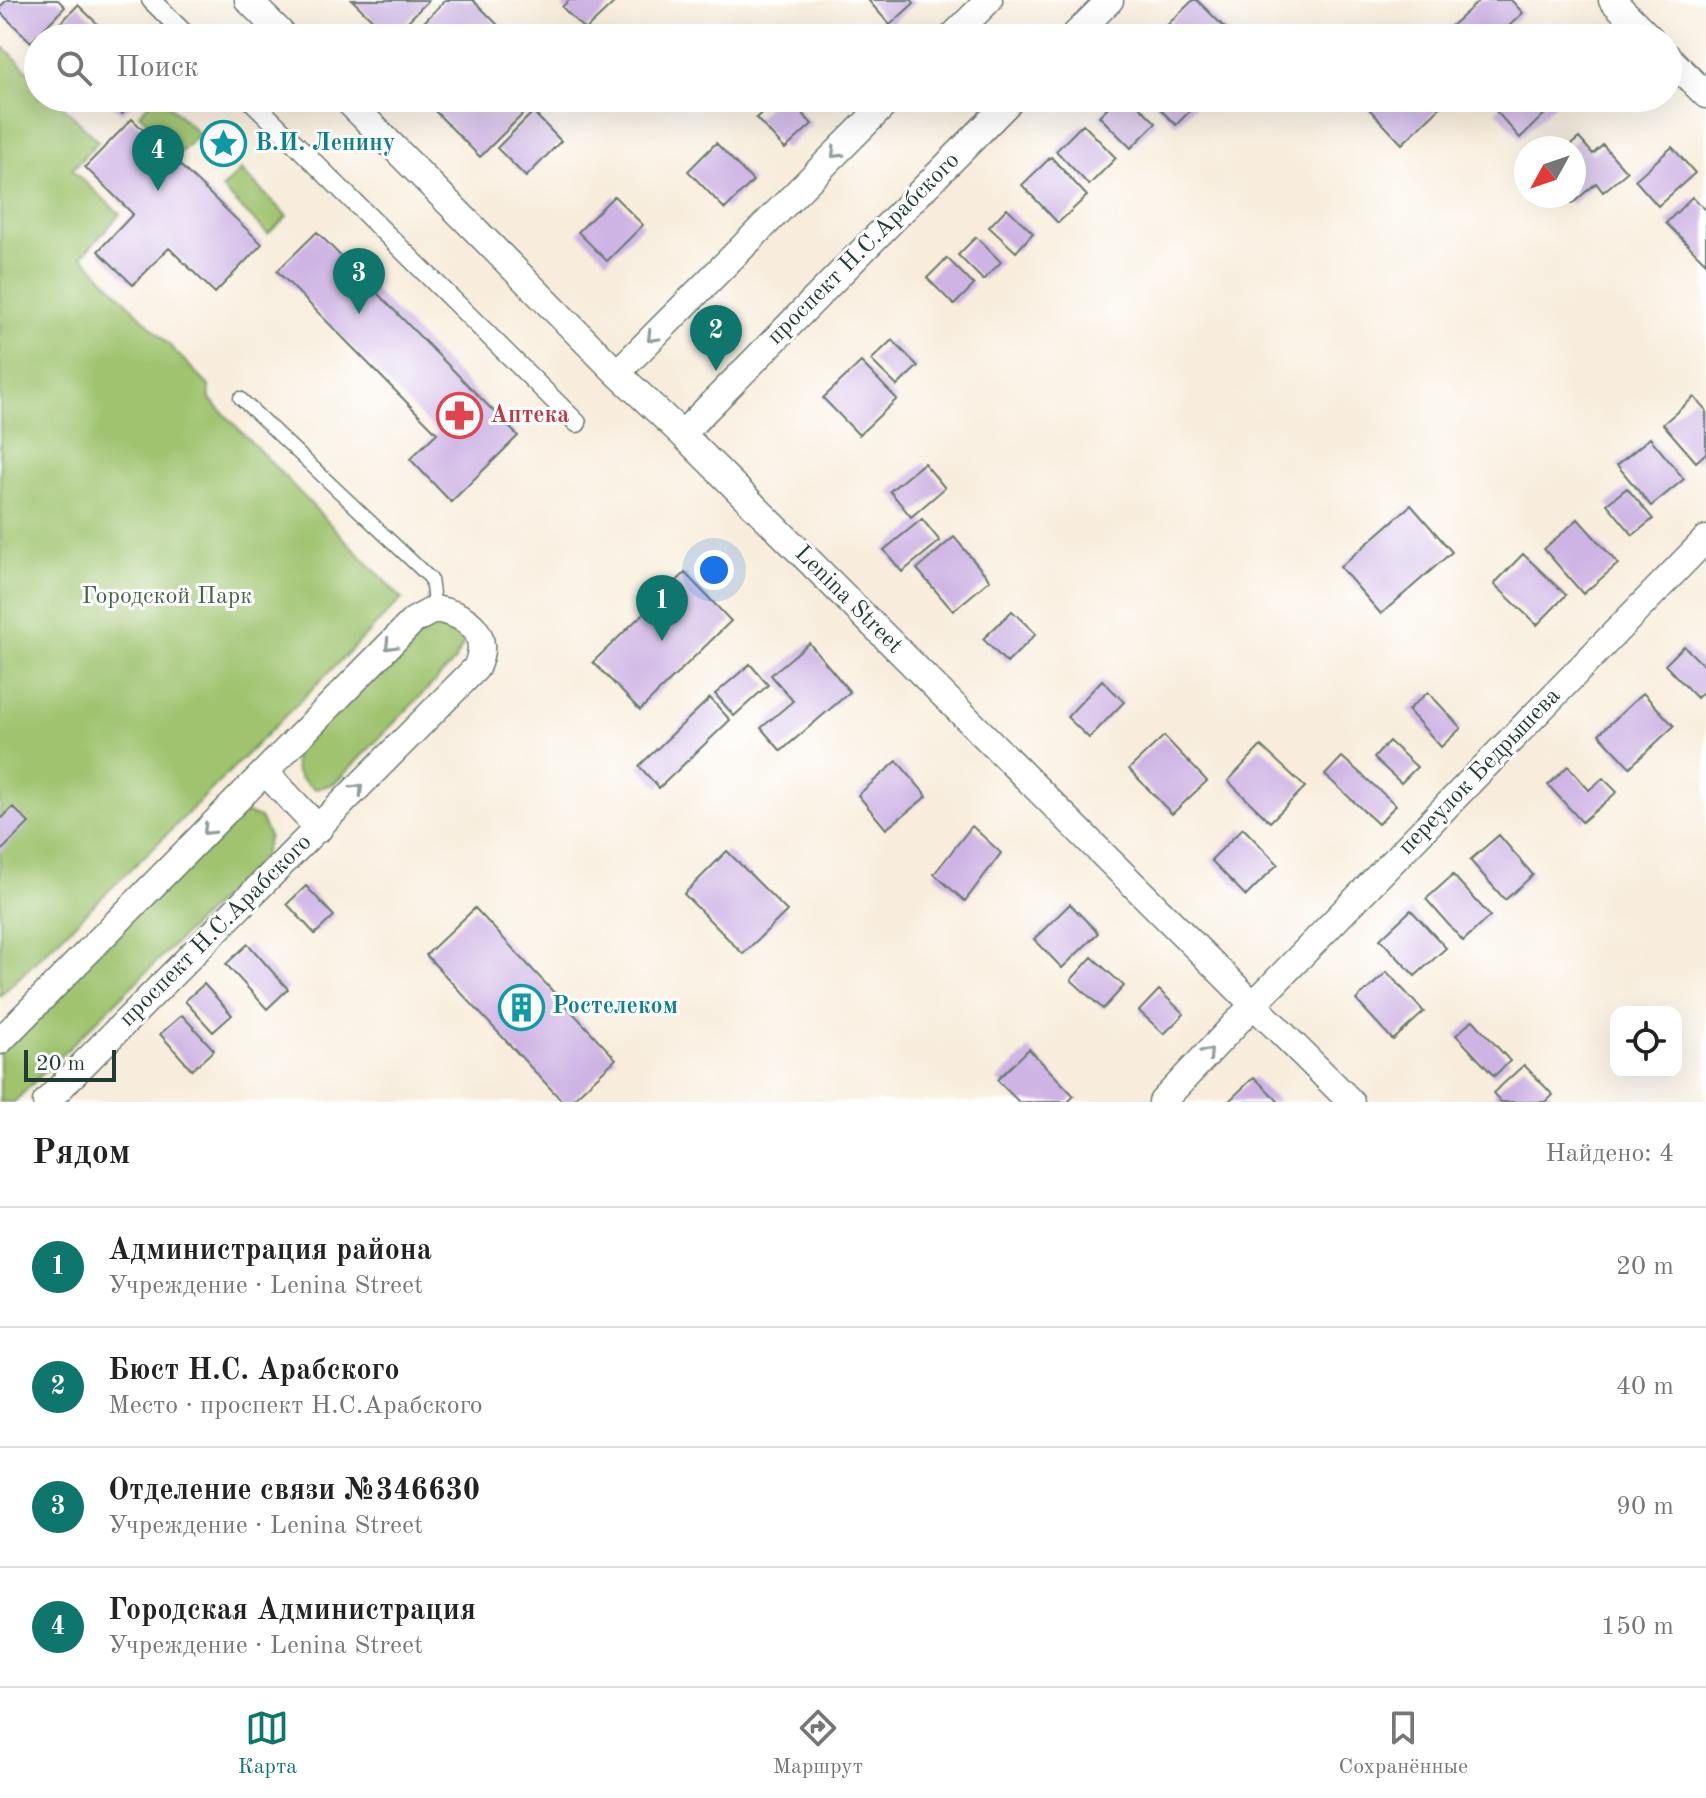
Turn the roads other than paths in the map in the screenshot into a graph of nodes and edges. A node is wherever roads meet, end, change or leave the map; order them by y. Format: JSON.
{"nodes":[{"id":1,"x":151,"y":0,"type":"edge"},
{"id":2,"x":248,"y":0,"type":"edge"},
{"id":3,"x":989,"y":0,"type":"edge"},
{"id":4,"x":1110,"y":0,"type":"edge"},
{"id":5,"x":1612,"y":0,"type":"edge"},
{"id":6,"x":175,"y":24,"type":"edge"},
{"id":7,"x":272,"y":24,"type":"edge"},
{"id":8,"x":965,"y":24,"type":"edge"},
{"id":9,"x":1086,"y":24,"type":"edge"},
{"id":10,"x":1636,"y":24,"type":"edge"},
{"id":11,"x":1682,"y":71,"type":"edge"},
{"id":12,"x":1706,"y":95,"type":"edge"},
{"id":13,"x":263,"y":112,"type":"edge"},
{"id":14,"x":359,"y":112,"type":"edge"},
{"id":15,"x":877,"y":112,"type":"edge"},
{"id":16,"x":999,"y":112,"type":"edge"},
{"id":17,"x":617,"y":373,"type":"junction"},
{"id":18,"x":240,"y":398,"type":"dead end"},
{"id":19,"x":577,"y":423,"type":"dead end"},
{"id":20,"x":682,"y":434,"type":"junction"},
{"id":21,"x":1706,"y":539,"type":"edge"},
{"id":22,"x":435,"y":609,"type":"junction"},
{"id":23,"x":265,"y":772,"type":"junction"},
{"id":24,"x":319,"y":829,"type":"junction"},
{"id":25,"x":1253,"y":1005,"type":"junction"},
{"id":26,"x":0,"y":1041,"type":"edge"},
{"id":27,"x":46,"y":1102,"type":"edge"},
{"id":28,"x":1162,"y":1102,"type":"edge"},
{"id":29,"x":1351,"y":1102,"type":"edge"}],
"edges":[{"from":1,"to":6,"type":"street"},
{"from":2,"to":7,"type":"street"},
{"from":3,"to":8,"type":"street"},
{"from":4,"to":9,"type":"street"},
{"from":5,"to":10,"type":"street"},
{"from":11,"to":12,"type":"street"},
{"from":13,"to":19,"type":"street"},
{"from":14,"to":17,"type":"street","name":"Lenina Street"},
{"from":15,"to":17,"type":"street","one_way":true},
{"from":16,"to":20,"type":"street","name":"проспект Н.С.Арабского"},
{"from":17,"to":20,"type":"street","name":"Lenina Street"},
{"from":18,"to":22,"type":"lane"},
{"from":20,"to":25,"type":"street","name":"Lenina Street"},
{"from":21,"to":25,"type":"street","name":"переулок Бедрышева"},
{"from":22,"to":23,"type":"street","one_way":true},
{"from":24,"to":22,"type":"street","name":"проспект Н.С.Арабского","one_way":true},
{"from":23,"to":24,"type":"street","name":"проспект Н.С.Арабского"},
{"from":23,"to":26,"type":"street","one_way":true},
{"from":24,"to":27,"type":"street","name":"проспект Н.С.Арабского"},
{"from":28,"to":25,"type":"street","name":"переулок Бедрышева","one_way":true},
{"from":25,"to":29,"type":"street","name":"Lenina Street"}]}
